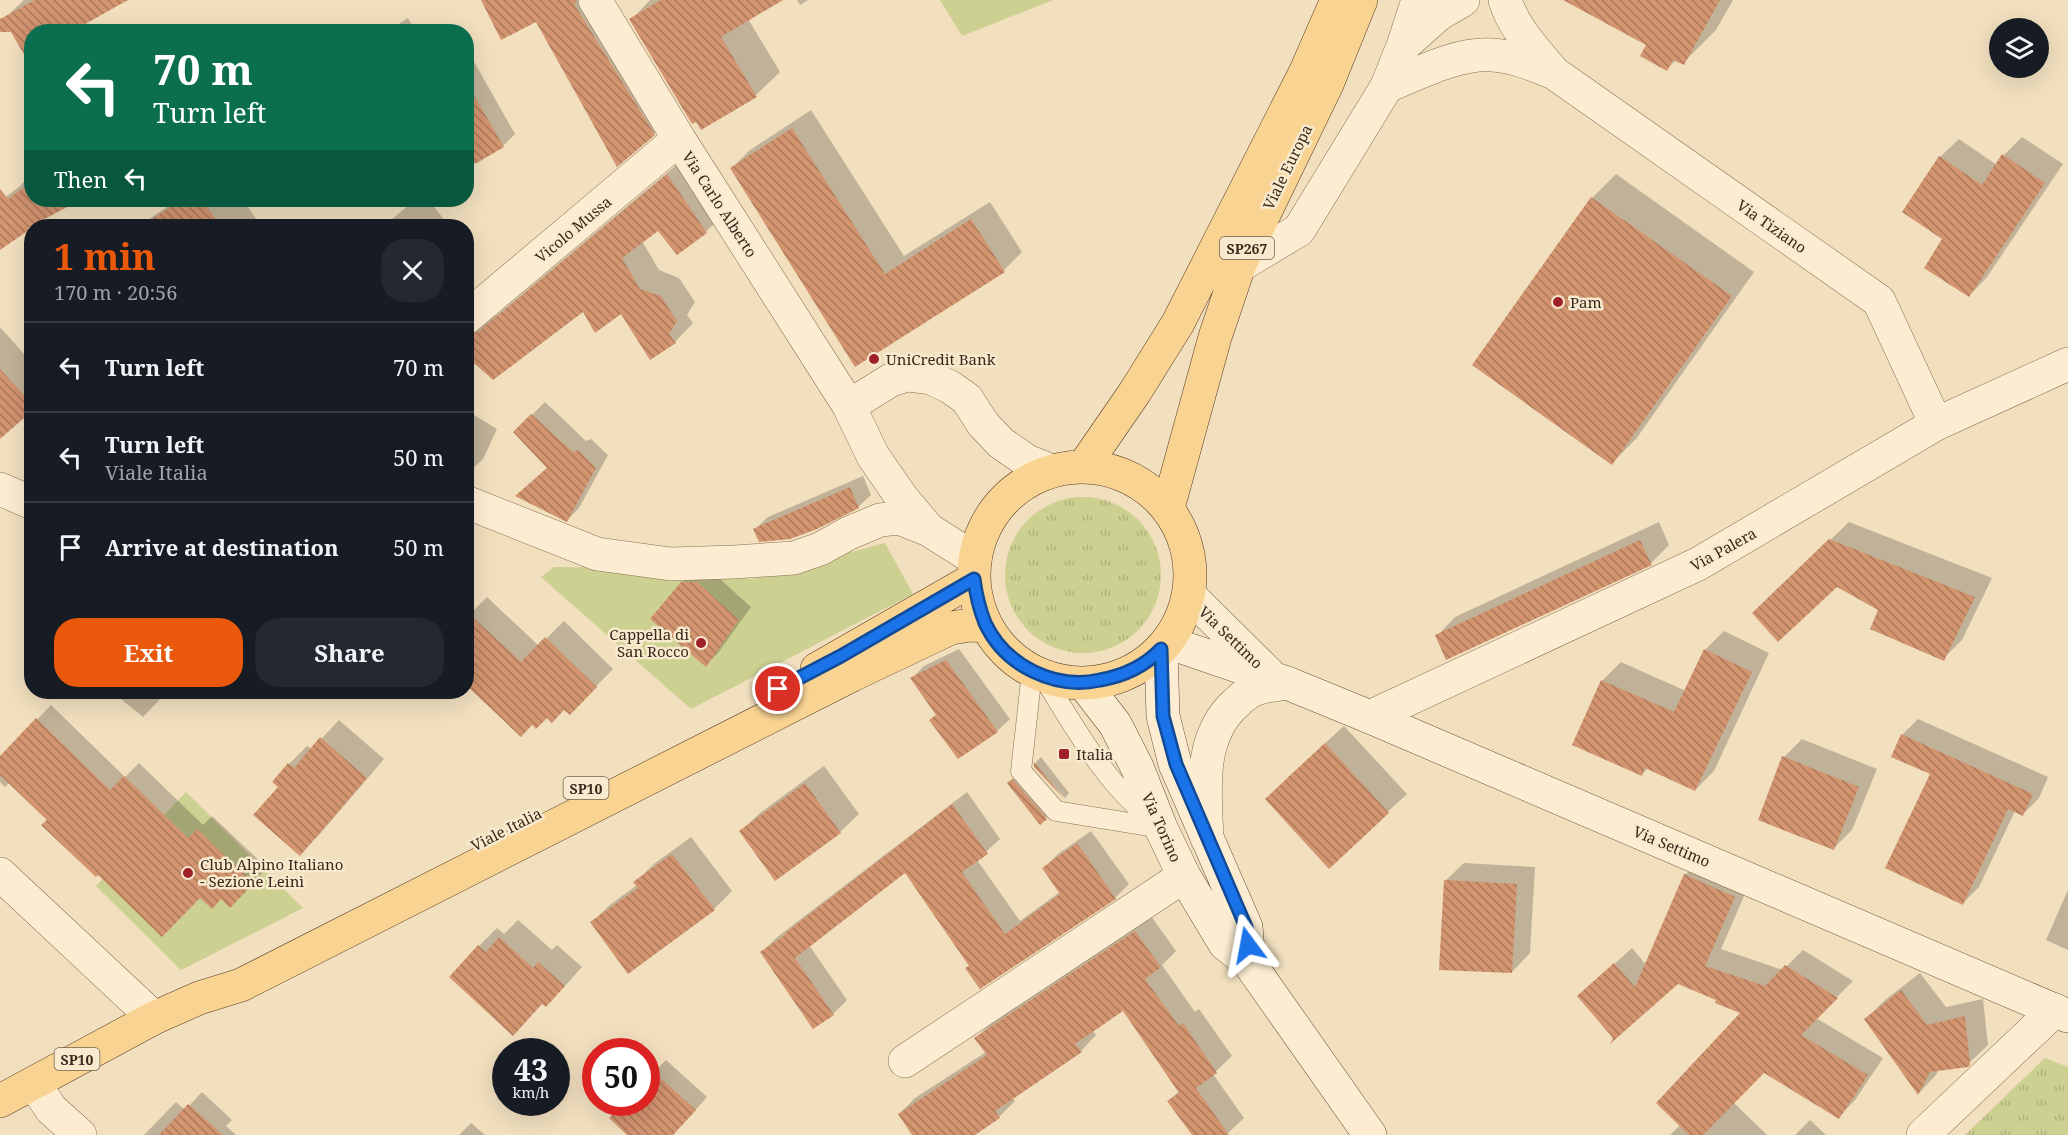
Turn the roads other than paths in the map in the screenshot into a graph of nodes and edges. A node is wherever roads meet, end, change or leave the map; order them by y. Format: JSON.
{"nodes":[{"id":1,"x":595,"y":0,"type":"edge"},
{"id":2,"x":1337,"y":0,"type":"edge"},
{"id":3,"x":1361,"y":0,"type":"edge"},
{"id":4,"x":1418,"y":0,"type":"edge"},
{"id":5,"x":1463,"y":0,"type":"edge"},
{"id":6,"x":1505,"y":0,"type":"edge"},
{"id":7,"x":1403,"y":46,"type":"junction"},
{"id":8,"x":1554,"y":73,"type":"junction"},
{"id":9,"x":1387,"y":86,"type":"junction"},
{"id":10,"x":679,"y":139,"type":"junction"},
{"id":11,"x":1239,"y":266,"type":"junction"},
{"id":12,"x":474,"y":311,"type":"edge"},
{"id":13,"x":2068,"y":364,"type":"edge"},
{"id":14,"x":849,"y":406,"type":"junction"},
{"id":15,"x":1936,"y":424,"type":"junction"},
{"id":16,"x":1084,"y":466,"type":"junction"},
{"id":17,"x":1052,"y":471,"type":"junction"},
{"id":18,"x":474,"y":505,"type":"edge"},
{"id":19,"x":1168,"y":508,"type":"junction"},
{"id":20,"x":929,"y":530,"type":"junction"},
{"id":21,"x":974,"y":569,"type":"junction"},
{"id":22,"x":1189,"y":595,"type":"junction"},
{"id":23,"x":986,"y":626,"type":"junction"},
{"id":24,"x":1164,"y":646,"type":"junction"},
{"id":25,"x":1037,"y":673,"type":"junction"},
{"id":26,"x":1280,"y":681,"type":"junction"},
{"id":27,"x":1084,"y":684,"type":"junction"},
{"id":28,"x":1370,"y":717,"type":"junction"},
{"id":29,"x":1161,"y":828,"type":"junction"},
{"id":30,"x":1207,"y":840,"type":"junction"},
{"id":31,"x":0,"y":874,"type":"edge"},
{"id":32,"x":1184,"y":876,"type":"junction"},
{"id":33,"x":1249,"y":963,"type":"junction"},
{"id":34,"x":199,"y":998,"type":"junction"},
{"id":35,"x":2061,"y":1013,"type":"edge"},
{"id":36,"x":154,"y":1018,"type":"junction"},
{"id":37,"x":905,"y":1061,"type":"dead end"},
{"id":38,"x":34,"y":1083,"type":"junction"},
{"id":39,"x":0,"y":1101,"type":"edge"},
{"id":40,"x":80,"y":1135,"type":"edge"},
{"id":41,"x":1370,"y":1135,"type":"edge"},
{"id":42,"x":1923,"y":1135,"type":"edge"}],
"edges":[{"from":1,"to":10,"type":"street","name":"Via Carlo Alberto"},
{"from":2,"to":16,"type":"main road","name":"Viale Europa","number":"SP267"},
{"from":3,"to":11,"type":"main road","name":"Viale Europa","number":"SP267"},
{"from":4,"to":7,"type":"street"},
{"from":5,"to":7,"type":"street"},
{"from":6,"to":8,"type":"street","name":"Via Tiziano"},
{"from":7,"to":9,"type":"street"},
{"from":8,"to":9,"type":"street","name":"Via Tiziano"},
{"from":8,"to":15,"type":"street","name":"Via Tiziano"},
{"from":9,"to":11,"type":"street"},
{"from":10,"to":12,"type":"street","name":"Vicolo Mussa"},
{"from":10,"to":14,"type":"street","name":"Via Carlo Alberto"},
{"from":11,"to":19,"type":"main road","name":"Viale Europa","number":"SP267"},
{"from":13,"to":15,"type":"street","name":"Via Palera"},
{"from":14,"to":17,"type":"street"},
{"from":14,"to":20,"type":"street","name":"Via Carlo Alberto"},
{"from":15,"to":28,"type":"street","name":"Via Palera"},
{"from":16,"to":17,"type":"main road"},
{"from":16,"to":19,"type":"main road"},
{"from":17,"to":21,"type":"main road"},
{"from":18,"to":20,"type":"street"},
{"from":19,"to":22,"type":"main road"},
{"from":20,"to":21,"type":"street","name":"Via Carlo Alberto"},
{"from":21,"to":23,"type":"main road"},
{"from":21,"to":34,"type":"main road","name":"Viale Italia","number":"SP10"},
{"from":22,"to":24,"type":"main road"},
{"from":22,"to":26,"type":"street","name":"Via Settimo"},
{"from":23,"to":25,"type":"main road"},
{"from":23,"to":34,"type":"main road","name":"Viale Italia","number":"SP10"},
{"from":24,"to":26,"type":"street","name":"Via Settimo"},
{"from":24,"to":27,"type":"main road"},
{"from":24,"to":30,"type":"street"},
{"from":25,"to":27,"type":"main road"},
{"from":25,"to":29,"type":"lane"},
{"from":25,"to":29,"type":"lane"},
{"from":26,"to":28,"type":"street","name":"Via Settimo"},
{"from":26,"to":30,"type":"street"},
{"from":27,"to":29,"type":"street","name":"Via Torino"},
{"from":28,"to":35,"type":"street","name":"Via Settimo"},
{"from":29,"to":32,"type":"street","name":"Via Torino"},
{"from":30,"to":33,"type":"street"},
{"from":31,"to":36,"type":"street"},
{"from":32,"to":33,"type":"street","name":"Via Torino"},
{"from":32,"to":37,"type":"street"},
{"from":33,"to":41,"type":"street","name":"Via Torino"},
{"from":34,"to":36,"type":"main road","name":"Viale Italia","number":"SP10"},
{"from":35,"to":42,"type":"street"},
{"from":36,"to":38,"type":"main road","name":"Viale Italia","number":"SP10"},
{"from":38,"to":39,"type":"main road","name":"Viale Italia","number":"SP10"},
{"from":38,"to":40,"type":"street"}]}
